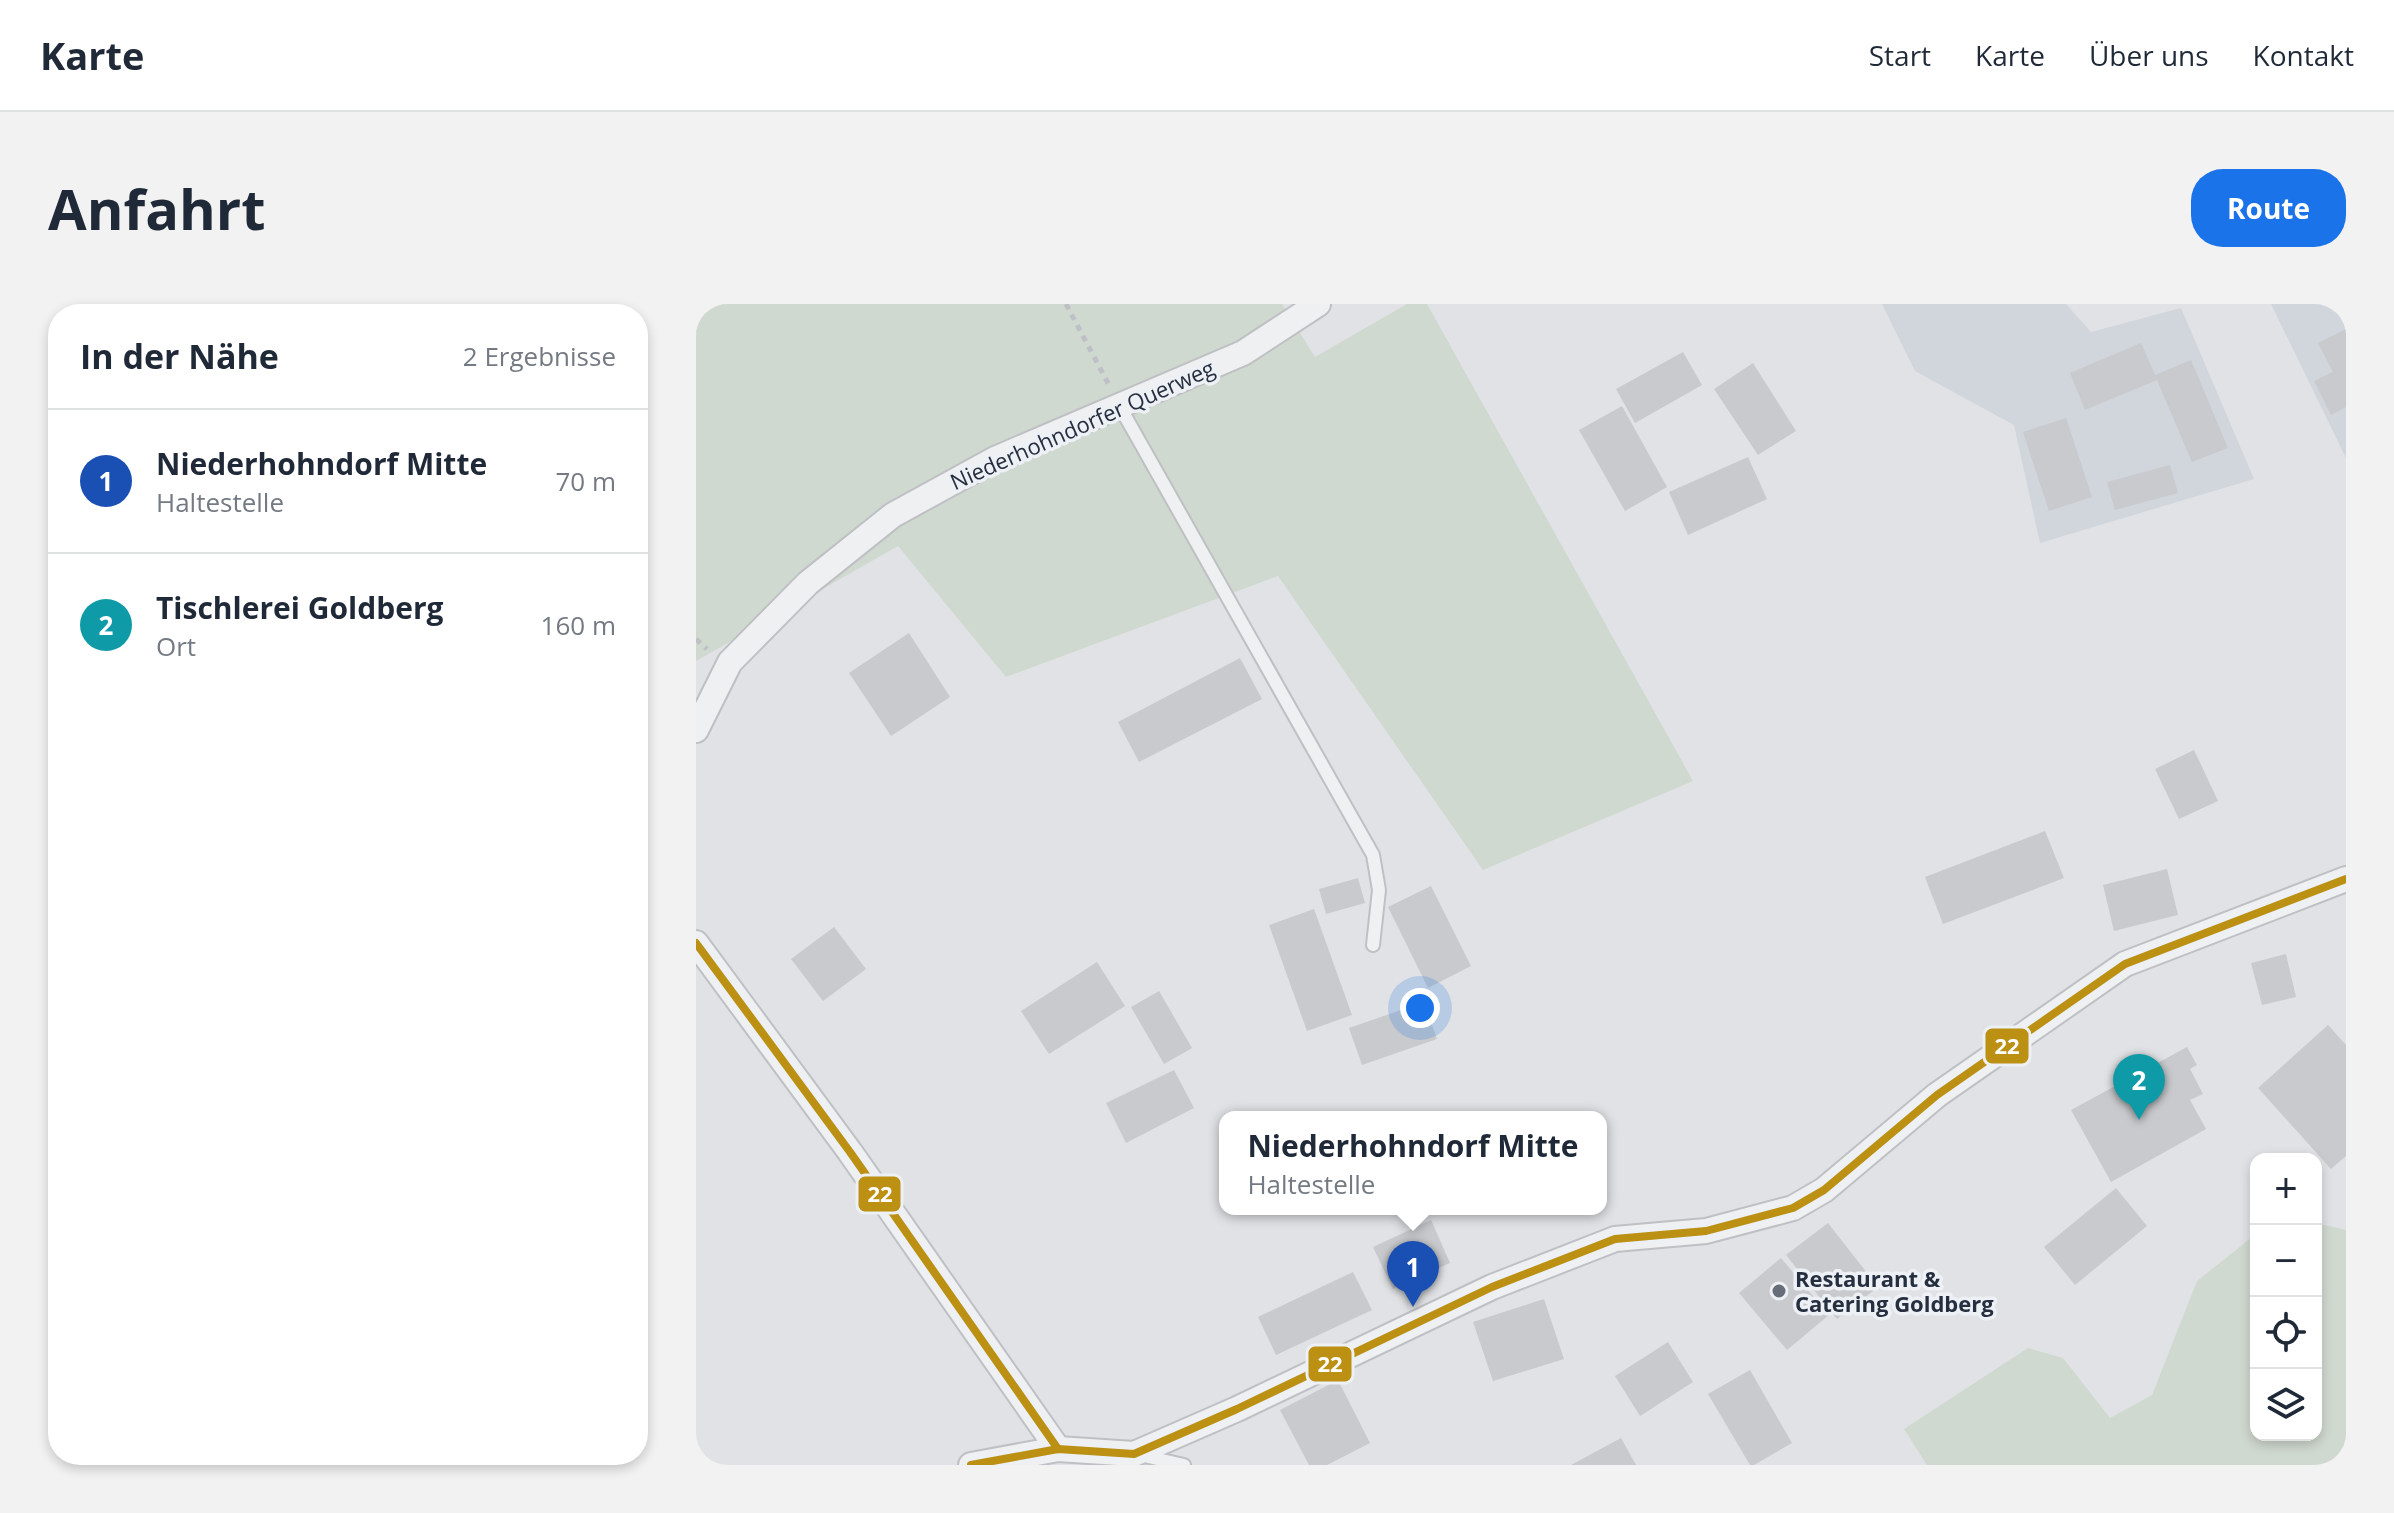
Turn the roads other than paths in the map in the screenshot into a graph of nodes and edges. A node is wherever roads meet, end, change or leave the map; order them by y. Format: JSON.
{"nodes":[{"id":1,"x":1318,"y":304,"type":"edge"},
{"id":2,"x":1120,"y":407,"type":"junction"},
{"id":3,"x":696,"y":730,"type":"edge"},
{"id":4,"x":2346,"y":879,"type":"edge"},
{"id":5,"x":696,"y":943,"type":"edge"},
{"id":6,"x":1373,"y":945,"type":"dead end"},
{"id":7,"x":1058,"y":1449,"type":"junction"},
{"id":8,"x":1134,"y":1454,"type":"junction"},
{"id":9,"x":971,"y":1465,"type":"edge"},
{"id":10,"x":1184,"y":1465,"type":"edge"}],
"edges":[{"from":1,"to":2,"type":"street","name":"Niederhohndorfer Querweg"},
{"from":2,"to":3,"type":"street","name":"Niederhohndorfer Querweg"},
{"from":2,"to":6,"type":"lane"},
{"from":4,"to":8,"type":"street"},
{"from":5,"to":7,"type":"street"},
{"from":7,"to":8,"type":"street"},
{"from":7,"to":9,"type":"street"},
{"from":8,"to":10,"type":"lane"}]}
